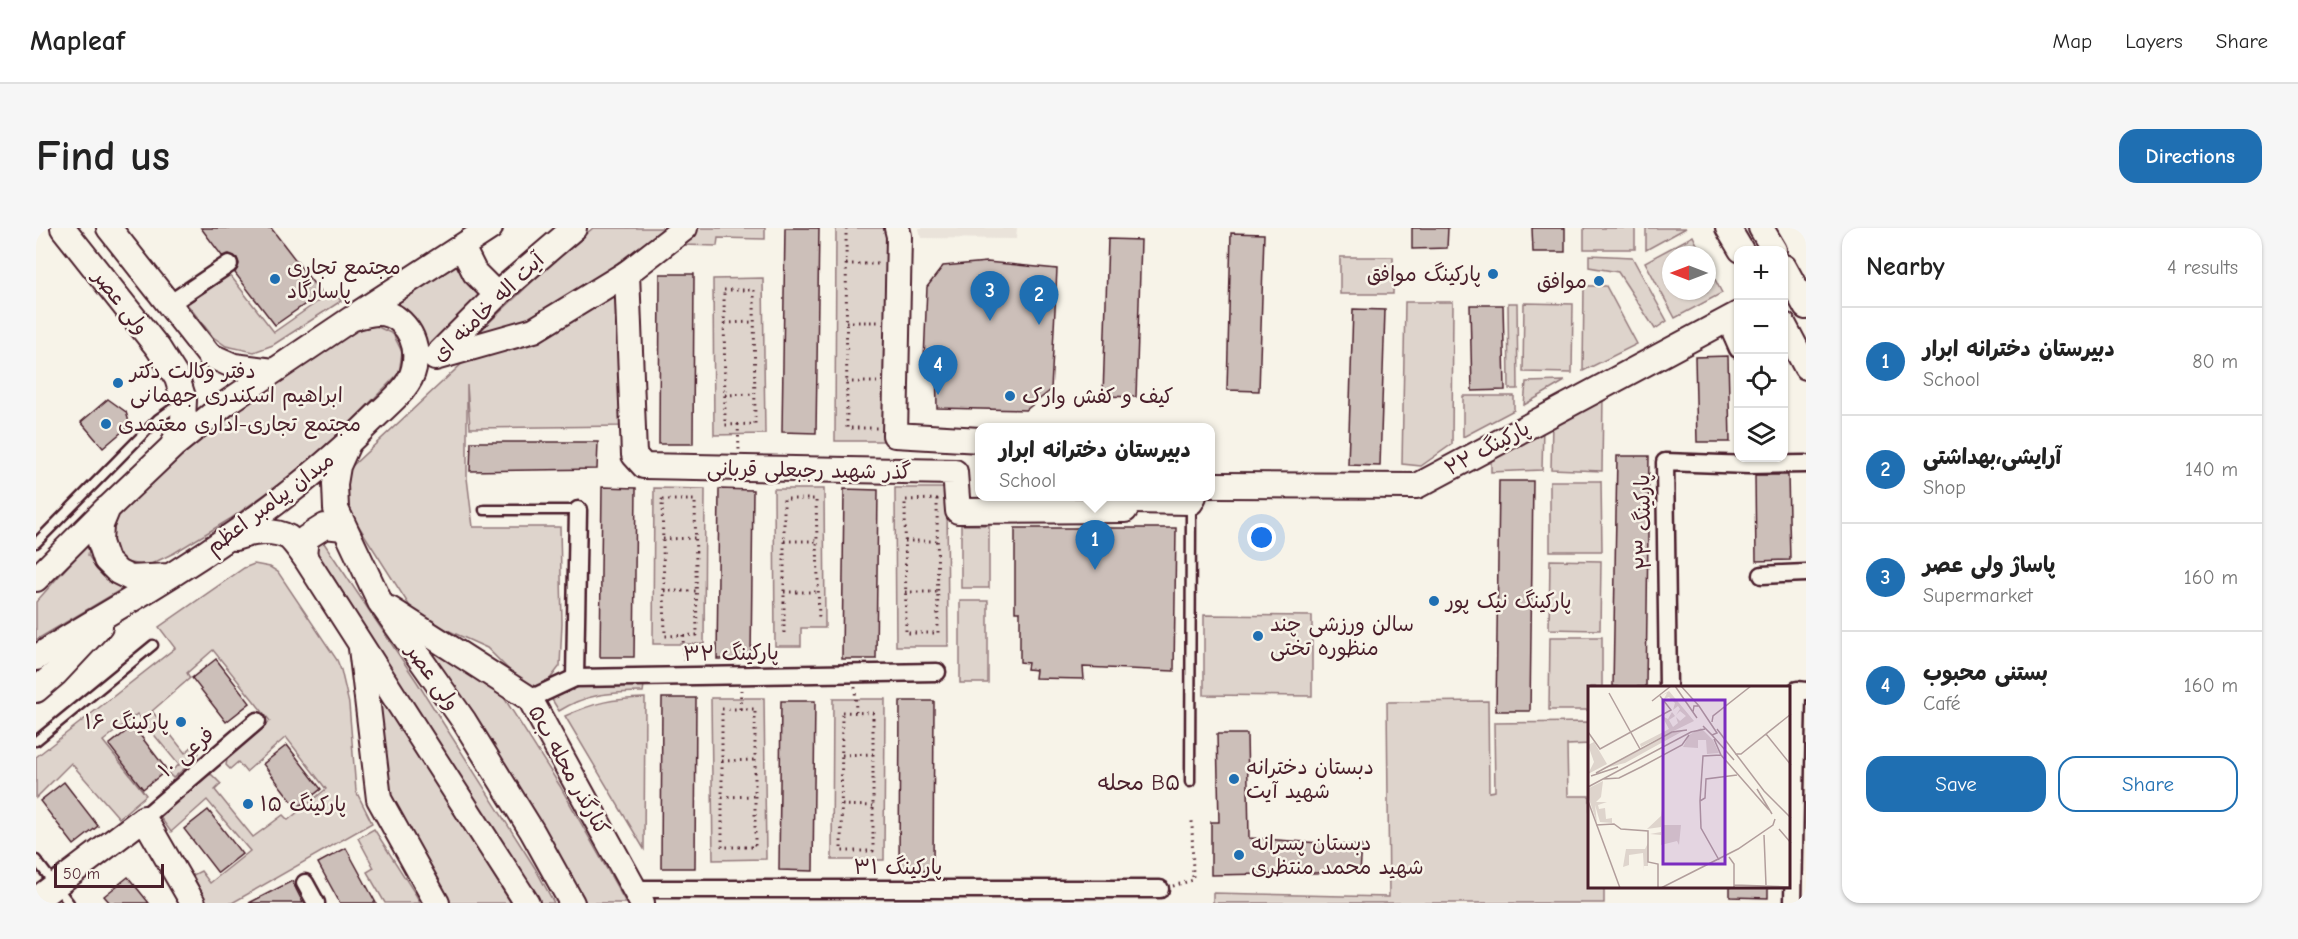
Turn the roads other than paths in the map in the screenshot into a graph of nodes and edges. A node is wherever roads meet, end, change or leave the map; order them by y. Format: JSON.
{"nodes":[{"id":1,"x":63,"y":228,"type":"edge"},
{"id":2,"x":109,"y":228,"type":"edge"},
{"id":3,"x":490,"y":228,"type":"edge"},
{"id":4,"x":574,"y":228,"type":"edge"},
{"id":5,"x":685,"y":228,"type":"edge"},
{"id":6,"x":897,"y":228,"type":"edge"},
{"id":7,"x":1728,"y":228,"type":"edge"},
{"id":8,"x":1761,"y":228,"type":"edge"},
{"id":9,"x":1739,"y":246,"type":"edge"},
{"id":10,"x":1772,"y":246,"type":"edge"},
{"id":11,"x":462,"y":247,"type":"junction"},
{"id":12,"x":229,"y":264,"type":"dead end"},
{"id":13,"x":627,"y":273,"type":"junction"},
{"id":14,"x":1788,"y":274,"type":"edge"},
{"id":15,"x":497,"y":295,"type":"junction"},
{"id":16,"x":168,"y":305,"type":"junction"},
{"id":17,"x":1806,"y":307,"type":"edge"},
{"id":18,"x":1732,"y":318,"type":"edge"},
{"id":19,"x":351,"y":319,"type":"junction"},
{"id":20,"x":1788,"y":333,"type":"edge"},
{"id":21,"x":435,"y":358,"type":"junction"},
{"id":22,"x":1806,"y":367,"type":"edge"},
{"id":23,"x":273,"y":370,"type":"junction"},
{"id":24,"x":404,"y":389,"type":"junction"},
{"id":25,"x":184,"y":400,"type":"junction"},
{"id":26,"x":975,"y":440,"type":"edge"},
{"id":27,"x":350,"y":442,"type":"junction"},
{"id":28,"x":173,"y":446,"type":"junction"},
{"id":29,"x":1734,"y":461,"type":"edge"},
{"id":30,"x":1768,"y":462,"type":"edge"},
{"id":31,"x":1806,"y":464,"type":"edge"},
{"id":32,"x":1215,"y":485,"type":"edge"},
{"id":33,"x":1128,"y":501,"type":"edge"},
{"id":34,"x":1192,"y":501,"type":"edge"},
{"id":35,"x":108,"y":508,"type":"junction"},
{"id":36,"x":484,"y":510,"type":"dead end"},
{"id":37,"x":578,"y":510,"type":"joint"},
{"id":38,"x":343,"y":528,"type":"junction"},
{"id":39,"x":36,"y":543,"type":"edge"},
{"id":40,"x":218,"y":543,"type":"junction"},
{"id":41,"x":304,"y":556,"type":"junction"},
{"id":42,"x":1806,"y":573,"type":"edge"},
{"id":43,"x":1762,"y":575,"type":"dead end"},
{"id":44,"x":169,"y":576,"type":"junction"},
{"id":45,"x":36,"y":579,"type":"edge"},
{"id":46,"x":380,"y":602,"type":"junction"},
{"id":47,"x":120,"y":606,"type":"junction"},
{"id":48,"x":360,"y":640,"type":"junction"},
{"id":49,"x":153,"y":645,"type":"dead end"},
{"id":50,"x":36,"y":658,"type":"edge"},
{"id":51,"x":937,"y":672,"type":"dead end"},
{"id":52,"x":575,"y":678,"type":"junction"},
{"id":53,"x":1668,"y":686,"type":"edge"},
{"id":54,"x":36,"y":690,"type":"edge"},
{"id":55,"x":1806,"y":691,"type":"edge"},
{"id":56,"x":530,"y":699,"type":"junction"},
{"id":57,"x":257,"y":721,"type":"dead end"},
{"id":58,"x":36,"y":741,"type":"edge"},
{"id":59,"x":1190,"y":782,"type":"dead end"},
{"id":60,"x":144,"y":818,"type":"junction"},
{"id":61,"x":36,"y":860,"type":"edge"},
{"id":62,"x":305,"y":883,"type":"dead end"},
{"id":63,"x":1160,"y":889,"type":"road end"},
{"id":64,"x":62,"y":894,"type":"edge"},
{"id":65,"x":639,"y":896,"type":"edge"},
{"id":66,"x":829,"y":896,"type":"edge"},
{"id":67,"x":951,"y":896,"type":"edge"},
{"id":68,"x":36,"y":900,"type":"edge"},
{"id":69,"x":193,"y":903,"type":"edge"},
{"id":70,"x":316,"y":903,"type":"edge"},
{"id":71,"x":437,"y":903,"type":"edge"},
{"id":72,"x":527,"y":903,"type":"edge"},
{"id":73,"x":572,"y":903,"type":"edge"},
{"id":74,"x":1794,"y":903,"type":"edge"}],
"edges":[{"from":1,"to":25,"type":"main road","name":"ولی عصر"},
{"from":2,"to":16,"type":"main road","name":"ولی عصر"},
{"from":3,"to":11,"type":"main road"},
{"from":4,"to":15,"type":"main road","name":"آیت اله خامنه ای"},
{"from":5,"to":13,"type":"main road"},
{"from":6,"to":26,"type":"main road"},
{"from":7,"to":9,"type":"main road"},
{"from":8,"to":10,"type":"main road"},
{"from":11,"to":15,"type":"main road"},
{"from":11,"to":19,"type":"main road"},
{"from":12,"to":16,"type":"street"},
{"from":13,"to":21,"type":"main road"},
{"from":13,"to":33,"type":"main road","name":"گذر شهید رجبعلی قربانی"},
{"from":14,"to":17,"type":"main road"},
{"from":15,"to":21,"type":"main road","name":"آیت اله خامنه ای"},
{"from":16,"to":23,"type":"main road","name":"ولی عصر"},
{"from":18,"to":32,"type":"main road","name":"پارکینگ ۲۲"},
{"from":19,"to":23,"type":"main road","name":"میدان پیامبر اعظم"},
{"from":19,"to":24,"type":"main road","name":"میدان پیامبر اعظم"},
{"from":20,"to":22,"type":"main road"},
{"from":21,"to":24,"type":"main road","name":"آیت اله خامنه ای"},
{"from":23,"to":28,"type":"main road","name":"میدان پیامبر اعظم"},
{"from":24,"to":27,"type":"main road","name":"میدان پیامبر اعظم"},
{"from":25,"to":28,"type":"main road","name":"ولی عصر"},
{"from":25,"to":39,"type":"lane"},
{"from":27,"to":38,"type":"main road","name":"ولی عصر"},
{"from":27,"to":40,"type":"main road","name":"میدان پیامبر اعظم"},
{"from":28,"to":35,"type":"main road","name":"میدان پیامبر اعظم"},
{"from":29,"to":53,"type":"street","name":"پارکینگ ۲۳"},
{"from":30,"to":31,"type":"street","name":"پارکینگ ۲۳"},
{"from":34,"to":59,"type":"lane"},
{"from":35,"to":44,"type":"main road"},
{"from":35,"to":45,"type":"main road"},
{"from":36,"to":37,"type":"lane"},
{"from":37,"to":52,"type":"street"},
{"from":38,"to":41,"type":"main road"},
{"from":38,"to":46,"type":"main road","name":"ولی عصر"},
{"from":40,"to":41,"type":"main road","name":"ولی عصر"},
{"from":40,"to":44,"type":"main road","name":"میدان پیامبر اعظم"},
{"from":41,"to":48,"type":"main road","name":"ولی عصر"},
{"from":42,"to":43,"type":"street"},
{"from":44,"to":47,"type":"main road"},
{"from":46,"to":56,"type":"main road","name":"کنارگذر محله ب۵"},
{"from":46,"to":73,"type":"main road","name":"ولی عصر"},
{"from":47,"to":50,"type":"main road"},
{"from":47,"to":54,"type":"main road"},
{"from":48,"to":71,"type":"main road"},
{"from":48,"to":72,"type":"main road","name":"ولی عصر"},
{"from":49,"to":58,"type":"lane"},
{"from":51,"to":52,"type":"street","name":"پارکینگ ۳۲"},
{"from":52,"to":56,"type":"street","name":"پارکینگ ۳۲"},
{"from":55,"to":74,"type":"street"},
{"from":56,"to":65,"type":"main road","name":"کنارگذر محله ب۵"},
{"from":57,"to":60,"type":"street","name":"فرعی ۱۰"},
{"from":60,"to":64,"type":"main road"},
{"from":60,"to":69,"type":"main road"},
{"from":61,"to":64,"type":"lane"},
{"from":62,"to":70,"type":"street"},
{"from":63,"to":67,"type":"street","name":"پارکینگ ۳۱"},
{"from":64,"to":68,"type":"main road"},
{"from":65,"to":66,"type":"street","name":"پارکینگ ۳۱"},
{"from":66,"to":67,"type":"street","name":"پارکینگ ۳۱"}]}
